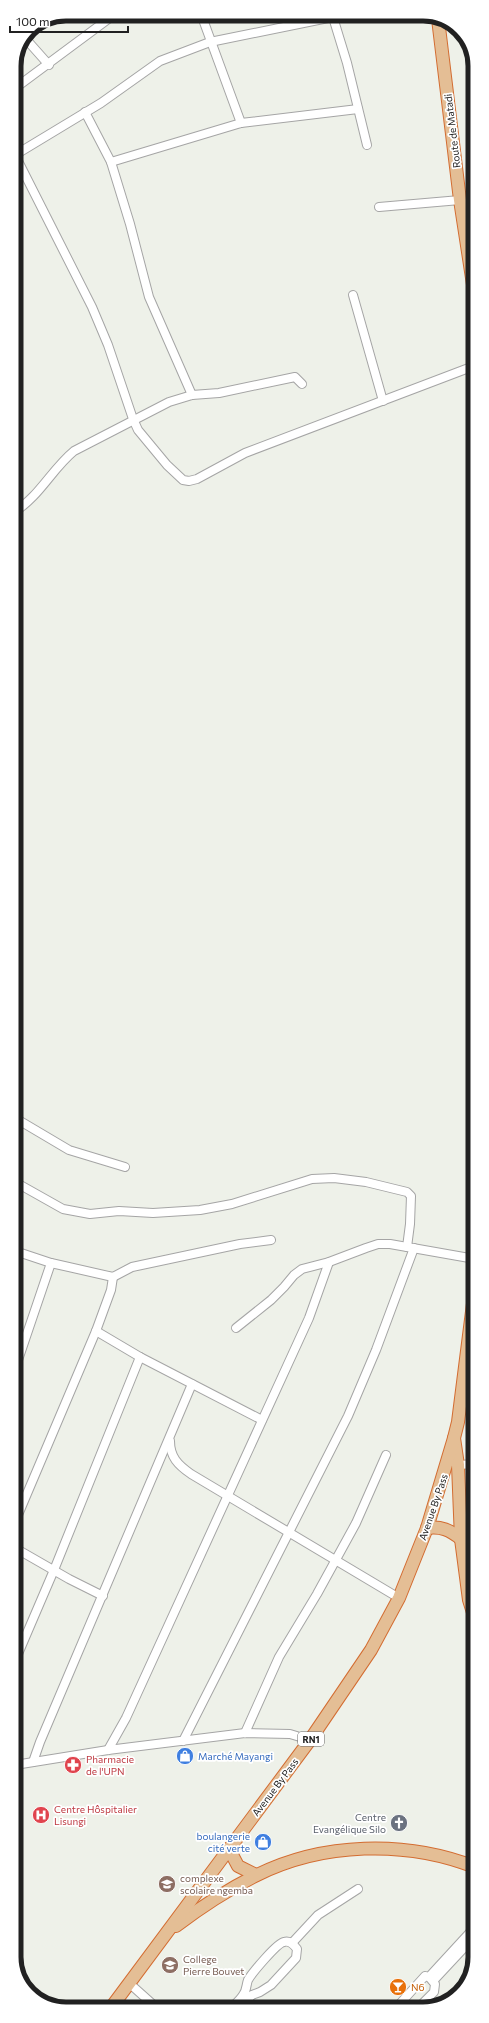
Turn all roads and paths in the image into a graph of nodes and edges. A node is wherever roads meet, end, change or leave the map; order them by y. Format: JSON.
{"nodes":[{"id":1,"x":105,"y":21,"type":"edge"},
{"id":2,"x":204,"y":21,"type":"edge"},
{"id":3,"x":309,"y":21,"type":"edge"},
{"id":4,"x":334,"y":21,"type":"edge"},
{"id":5,"x":439,"y":24,"type":"edge"},
{"id":6,"x":28,"y":42,"type":"edge"},
{"id":7,"x":210,"y":42,"type":"junction"},
{"id":8,"x":49,"y":65,"type":"junction"},
{"id":9,"x":21,"y":84,"type":"edge"},
{"id":10,"x":358,"y":109,"type":"junction"},
{"id":11,"x":85,"y":112,"type":"junction"},
{"id":12,"x":241,"y":123,"type":"junction"},
{"id":13,"x":367,"y":145,"type":"dead end"},
{"id":14,"x":21,"y":150,"type":"edge"},
{"id":15,"x":111,"y":162,"type":"junction"},
{"id":16,"x":21,"y":166,"type":"edge"},
{"id":17,"x":460,"y":200,"type":"junction"},
{"id":18,"x":379,"y":207,"type":"dead end"},
{"id":19,"x":468,"y":244,"type":"edge"},
{"id":20,"x":353,"y":296,"type":"dead end"},
{"id":21,"x":468,"y":368,"type":"edge"},
{"id":22,"x":302,"y":384,"type":"dead end"},
{"id":23,"x":192,"y":395,"type":"junction"},
{"id":24,"x":383,"y":401,"type":"junction"},
{"id":25,"x":133,"y":419,"type":"junction"},
{"id":26,"x":21,"y":506,"type":"edge"},
{"id":27,"x":21,"y":1122,"type":"edge"},
{"id":28,"x":125,"y":1167,"type":"dead end"},
{"id":29,"x":21,"y":1185,"type":"edge"},
{"id":30,"x":271,"y":1240,"type":"dead end"},
{"id":31,"x":410,"y":1248,"type":"junction"},
{"id":32,"x":21,"y":1253,"type":"edge"},
{"id":33,"x":468,"y":1258,"type":"edge"},
{"id":34,"x":329,"y":1262,"type":"junction"},
{"id":35,"x":51,"y":1263,"type":"junction"},
{"id":36,"x":113,"y":1277,"type":"junction"},
{"id":37,"x":236,"y":1328,"type":"dead end"},
{"id":38,"x":96,"y":1331,"type":"junction"},
{"id":39,"x":21,"y":1351,"type":"edge"},
{"id":40,"x":468,"y":1355,"type":"edge"},
{"id":41,"x":140,"y":1357,"type":"junction"},
{"id":42,"x":192,"y":1384,"type":"junction"},
{"id":43,"x":262,"y":1420,"type":"junction"},
{"id":44,"x":170,"y":1438,"type":"junction"},
{"id":45,"x":454,"y":1438,"type":"junction"},
{"id":46,"x":386,"y":1455,"type":"dead end"},
{"id":47,"x":468,"y":1464,"type":"edge"},
{"id":48,"x":458,"y":1465,"type":"junction"},
{"id":49,"x":227,"y":1496,"type":"junction"},
{"id":50,"x":21,"y":1508,"type":"edge"},
{"id":51,"x":427,"y":1528,"type":"junction"},
{"id":52,"x":468,"y":1530,"type":"edge"},
{"id":53,"x":290,"y":1533,"type":"junction"},
{"id":54,"x":460,"y":1533,"type":"junction"},
{"id":55,"x":21,"y":1551,"type":"edge"},
{"id":56,"x":336,"y":1560,"type":"junction"},
{"id":57,"x":54,"y":1570,"type":"junction"},
{"id":58,"x":468,"y":1577,"type":"edge"},
{"id":59,"x":103,"y":1596,"type":"junction"},
{"id":60,"x":399,"y":1598,"type":"junction"},
{"id":61,"x":21,"y":1647,"type":"edge"},
{"id":62,"x":244,"y":1733,"type":"junction"},
{"id":63,"x":310,"y":1740,"type":"junction"},
{"id":64,"x":184,"y":1741,"type":"junction"},
{"id":65,"x":108,"y":1750,"type":"junction"},
{"id":66,"x":33,"y":1762,"type":"junction"},
{"id":67,"x":21,"y":1764,"type":"edge"},
{"id":68,"x":229,"y":1849,"type":"junction"},
{"id":69,"x":468,"y":1865,"type":"edge"},
{"id":70,"x":256,"y":1876,"type":"junction"},
{"id":71,"x":358,"y":1889,"type":"dead end"},
{"id":72,"x":318,"y":1921,"type":"dead end"},
{"id":73,"x":165,"y":1934,"type":"junction"},
{"id":74,"x":468,"y":1935,"type":"edge"},
{"id":75,"x":468,"y":1943,"type":"edge"},
{"id":76,"x":293,"y":1945,"type":"junction"},
{"id":77,"x":431,"y":1979,"type":"junction"},
{"id":78,"x":129,"y":1983,"type":"junction"},
{"id":79,"x":249,"y":1992,"type":"junction"},
{"id":80,"x":115,"y":2002,"type":"edge"},
{"id":81,"x":150,"y":2002,"type":"edge"},
{"id":82,"x":238,"y":2002,"type":"edge"},
{"id":83,"x":242,"y":2002,"type":"edge"},
{"id":84,"x":401,"y":2002,"type":"edge"},
{"id":85,"x":424,"y":2002,"type":"edge"}],
"edges":[{"from":1,"to":8,"type":"street"},
{"from":2,"to":7,"type":"street"},
{"from":3,"to":7,"type":"street"},
{"from":4,"to":10,"type":"street"},
{"from":5,"to":17,"type":"highway","name":"Route de Matadi"},
{"from":6,"to":8,"type":"street"},
{"from":7,"to":11,"type":"street"},
{"from":7,"to":12,"type":"street"},
{"from":8,"to":9,"type":"street"},
{"from":10,"to":12,"type":"street"},
{"from":10,"to":13,"type":"street"},
{"from":11,"to":14,"type":"street"},
{"from":11,"to":15,"type":"street"},
{"from":12,"to":15,"type":"street"},
{"from":15,"to":23,"type":"street"},
{"from":16,"to":25,"type":"street"},
{"from":17,"to":18,"type":"street"},
{"from":17,"to":19,"type":"highway","name":"Route de Matadi"},
{"from":20,"to":24,"type":"street"},
{"from":21,"to":24,"type":"street"},
{"from":22,"to":23,"type":"street"},
{"from":23,"to":25,"type":"street"},
{"from":24,"to":25,"type":"street"},
{"from":25,"to":26,"type":"street"},
{"from":27,"to":28,"type":"street"},
{"from":29,"to":31,"type":"street"},
{"from":30,"to":36,"type":"street"},
{"from":31,"to":33,"type":"street"},
{"from":31,"to":34,"type":"street"},
{"from":31,"to":53,"type":"street"},
{"from":32,"to":35,"type":"street"},
{"from":34,"to":37,"type":"street"},
{"from":34,"to":43,"type":"street"},
{"from":35,"to":36,"type":"street"},
{"from":35,"to":39,"type":"street"},
{"from":36,"to":38,"type":"street"},
{"from":38,"to":41,"type":"street"},
{"from":38,"to":50,"type":"street"},
{"from":40,"to":45,"type":"highway","number":"RN1"},
{"from":41,"to":42,"type":"street"},
{"from":41,"to":57,"type":"street"},
{"from":42,"to":43,"type":"street"},
{"from":42,"to":44,"type":"street"},
{"from":43,"to":49,"type":"street"},
{"from":44,"to":49,"type":"street"},
{"from":44,"to":59,"type":"street"},
{"from":45,"to":48,"type":"highway"},
{"from":45,"to":51,"type":"highway","name":"Avenue By Pass","number":"RN1"},
{"from":46,"to":56,"type":"street"},
{"from":47,"to":48,"type":"street"},
{"from":48,"to":54,"type":"highway"},
{"from":49,"to":53,"type":"street"},
{"from":49,"to":65,"type":"street"},
{"from":51,"to":54,"type":"highway"},
{"from":51,"to":60,"type":"highway","name":"Avenue By Pass","number":"RN1"},
{"from":52,"to":54,"type":"street"},
{"from":53,"to":56,"type":"street"},
{"from":53,"to":64,"type":"street"},
{"from":54,"to":58,"type":"highway"},
{"from":55,"to":57,"type":"street"},
{"from":56,"to":60,"type":"street"},
{"from":56,"to":62,"type":"street"},
{"from":57,"to":59,"type":"street"},
{"from":57,"to":61,"type":"street"},
{"from":59,"to":66,"type":"street"},
{"from":60,"to":63,"type":"highway","name":"Avenue By Pass","number":"RN1"},
{"from":62,"to":63,"type":"street"},
{"from":62,"to":64,"type":"street"},
{"from":63,"to":68,"type":"highway","name":"Avenue By Pass","number":"RN1"},
{"from":64,"to":65,"type":"street"},
{"from":65,"to":66,"type":"street"},
{"from":66,"to":67,"type":"street"},
{"from":68,"to":70,"type":"highway"},
{"from":68,"to":73,"type":"highway","name":"Avenue By Pass","number":"RN1"},
{"from":69,"to":70,"type":"highway"},
{"from":70,"to":73,"type":"highway"},
{"from":71,"to":76,"type":"street"},
{"from":72,"to":76,"type":"street"},
{"from":73,"to":78,"type":"highway","name":"Avenue By Pass","number":"RN1"},
{"from":74,"to":77,"type":"street"},
{"from":75,"to":77,"type":"street"},
{"from":76,"to":79,"type":"street"},
{"from":76,"to":79,"type":"street"},
{"from":77,"to":84,"type":"street"},
{"from":77,"to":85,"type":"street"},
{"from":78,"to":80,"type":"highway","name":"Avenue By Pass","number":"RN1"},
{"from":78,"to":81,"type":"street"},
{"from":79,"to":82,"type":"street"},
{"from":79,"to":83,"type":"street"}]}
